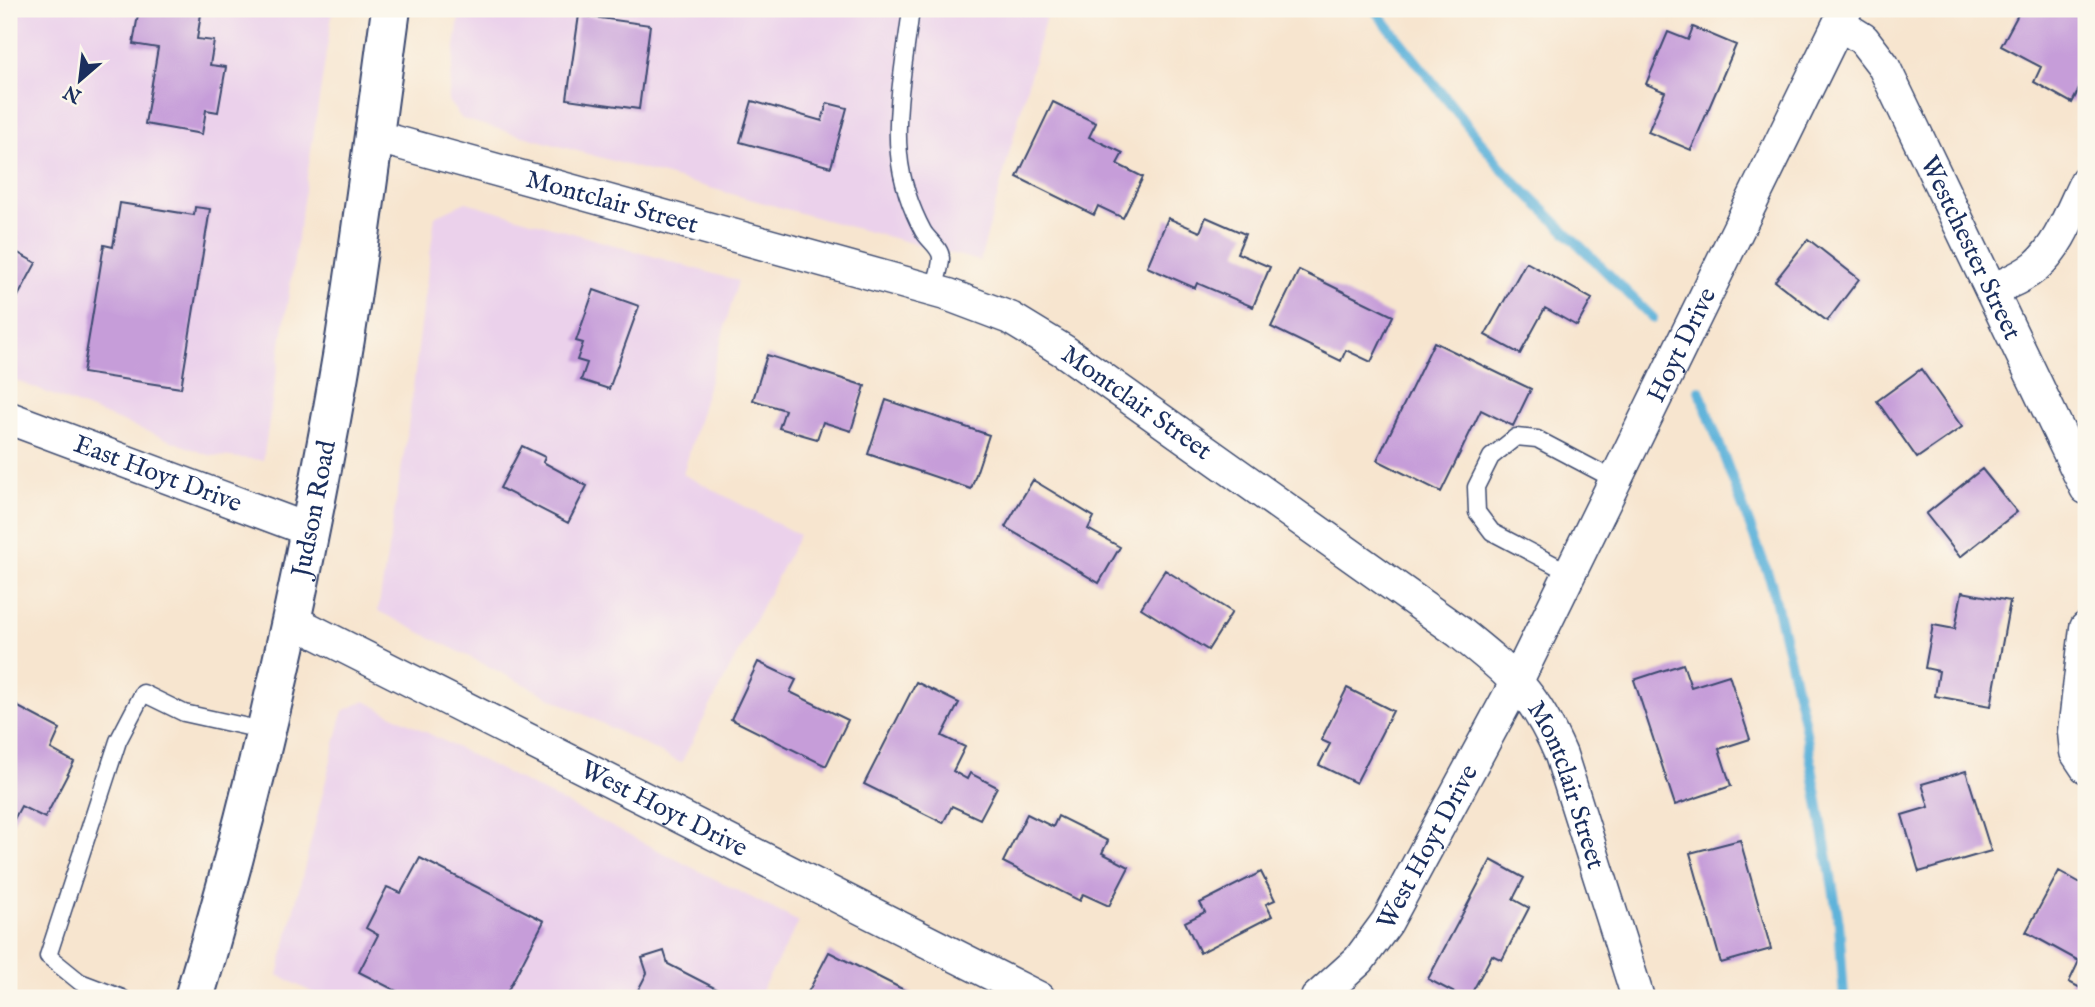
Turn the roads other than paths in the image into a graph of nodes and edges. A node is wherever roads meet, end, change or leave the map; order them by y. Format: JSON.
{"nodes":[{"id":1,"x":391,"y":9,"type":"edge"},
{"id":2,"x":911,"y":9,"type":"edge"},
{"id":3,"x":1842,"y":16,"type":"edge"},
{"id":4,"x":374,"y":136,"type":"junction"},
{"id":5,"x":2086,"y":181,"type":"edge"},
{"id":6,"x":934,"y":290,"type":"junction"},
{"id":7,"x":1992,"y":290,"type":"junction"},
{"id":8,"x":9,"y":418,"type":"edge"},
{"id":9,"x":1615,"y":480,"type":"junction"},
{"id":10,"x":2086,"y":488,"type":"edge"},
{"id":11,"x":309,"y":530,"type":"junction"},
{"id":12,"x":1570,"y":573,"type":"junction"},
{"id":13,"x":291,"y":620,"type":"junction"},
{"id":14,"x":2086,"y":628,"type":"edge"},
{"id":15,"x":1517,"y":681,"type":"junction"},
{"id":16,"x":266,"y":731,"type":"junction"},
{"id":17,"x":2086,"y":767,"type":"edge"},
{"id":18,"x":1032,"y":997,"type":"edge"},
{"id":19,"x":122,"y":998,"type":"edge"},
{"id":20,"x":194,"y":998,"type":"edge"},
{"id":21,"x":1317,"y":998,"type":"edge"},
{"id":22,"x":1638,"y":998,"type":"edge"}],
"edges":[{"from":1,"to":4,"type":"main road","name":"Judson Road"},
{"from":2,"to":6,"type":"lane"},
{"from":3,"to":7,"type":"street","name":"Westchester Street"},
{"from":3,"to":9,"type":"street","name":"Hoyt Drive"},
{"from":4,"to":6,"type":"street","name":"Montclair Street"},
{"from":4,"to":11,"type":"main road","name":"Judson Road"},
{"from":5,"to":7,"type":"street"},
{"from":6,"to":15,"type":"street","name":"Montclair Street"},
{"from":7,"to":10,"type":"street","name":"Westchester Street"},
{"from":8,"to":11,"type":"street","name":"East Hoyt Drive"},
{"from":9,"to":12,"type":"street","name":"Hoyt Drive"},
{"from":9,"to":12,"type":"lane"},
{"from":11,"to":13,"type":"main road","name":"Judson Road"},
{"from":12,"to":15,"type":"street","name":"Hoyt Drive"},
{"from":13,"to":16,"type":"main road","name":"Judson Road"},
{"from":13,"to":18,"type":"street","name":"West Hoyt Drive"},
{"from":14,"to":17,"type":"street"},
{"from":15,"to":21,"type":"street","name":"West Hoyt Drive"},
{"from":15,"to":22,"type":"street","name":"Montclair Street"},
{"from":16,"to":19,"type":"lane"},
{"from":16,"to":20,"type":"main road","name":"Judson Road"}]}
